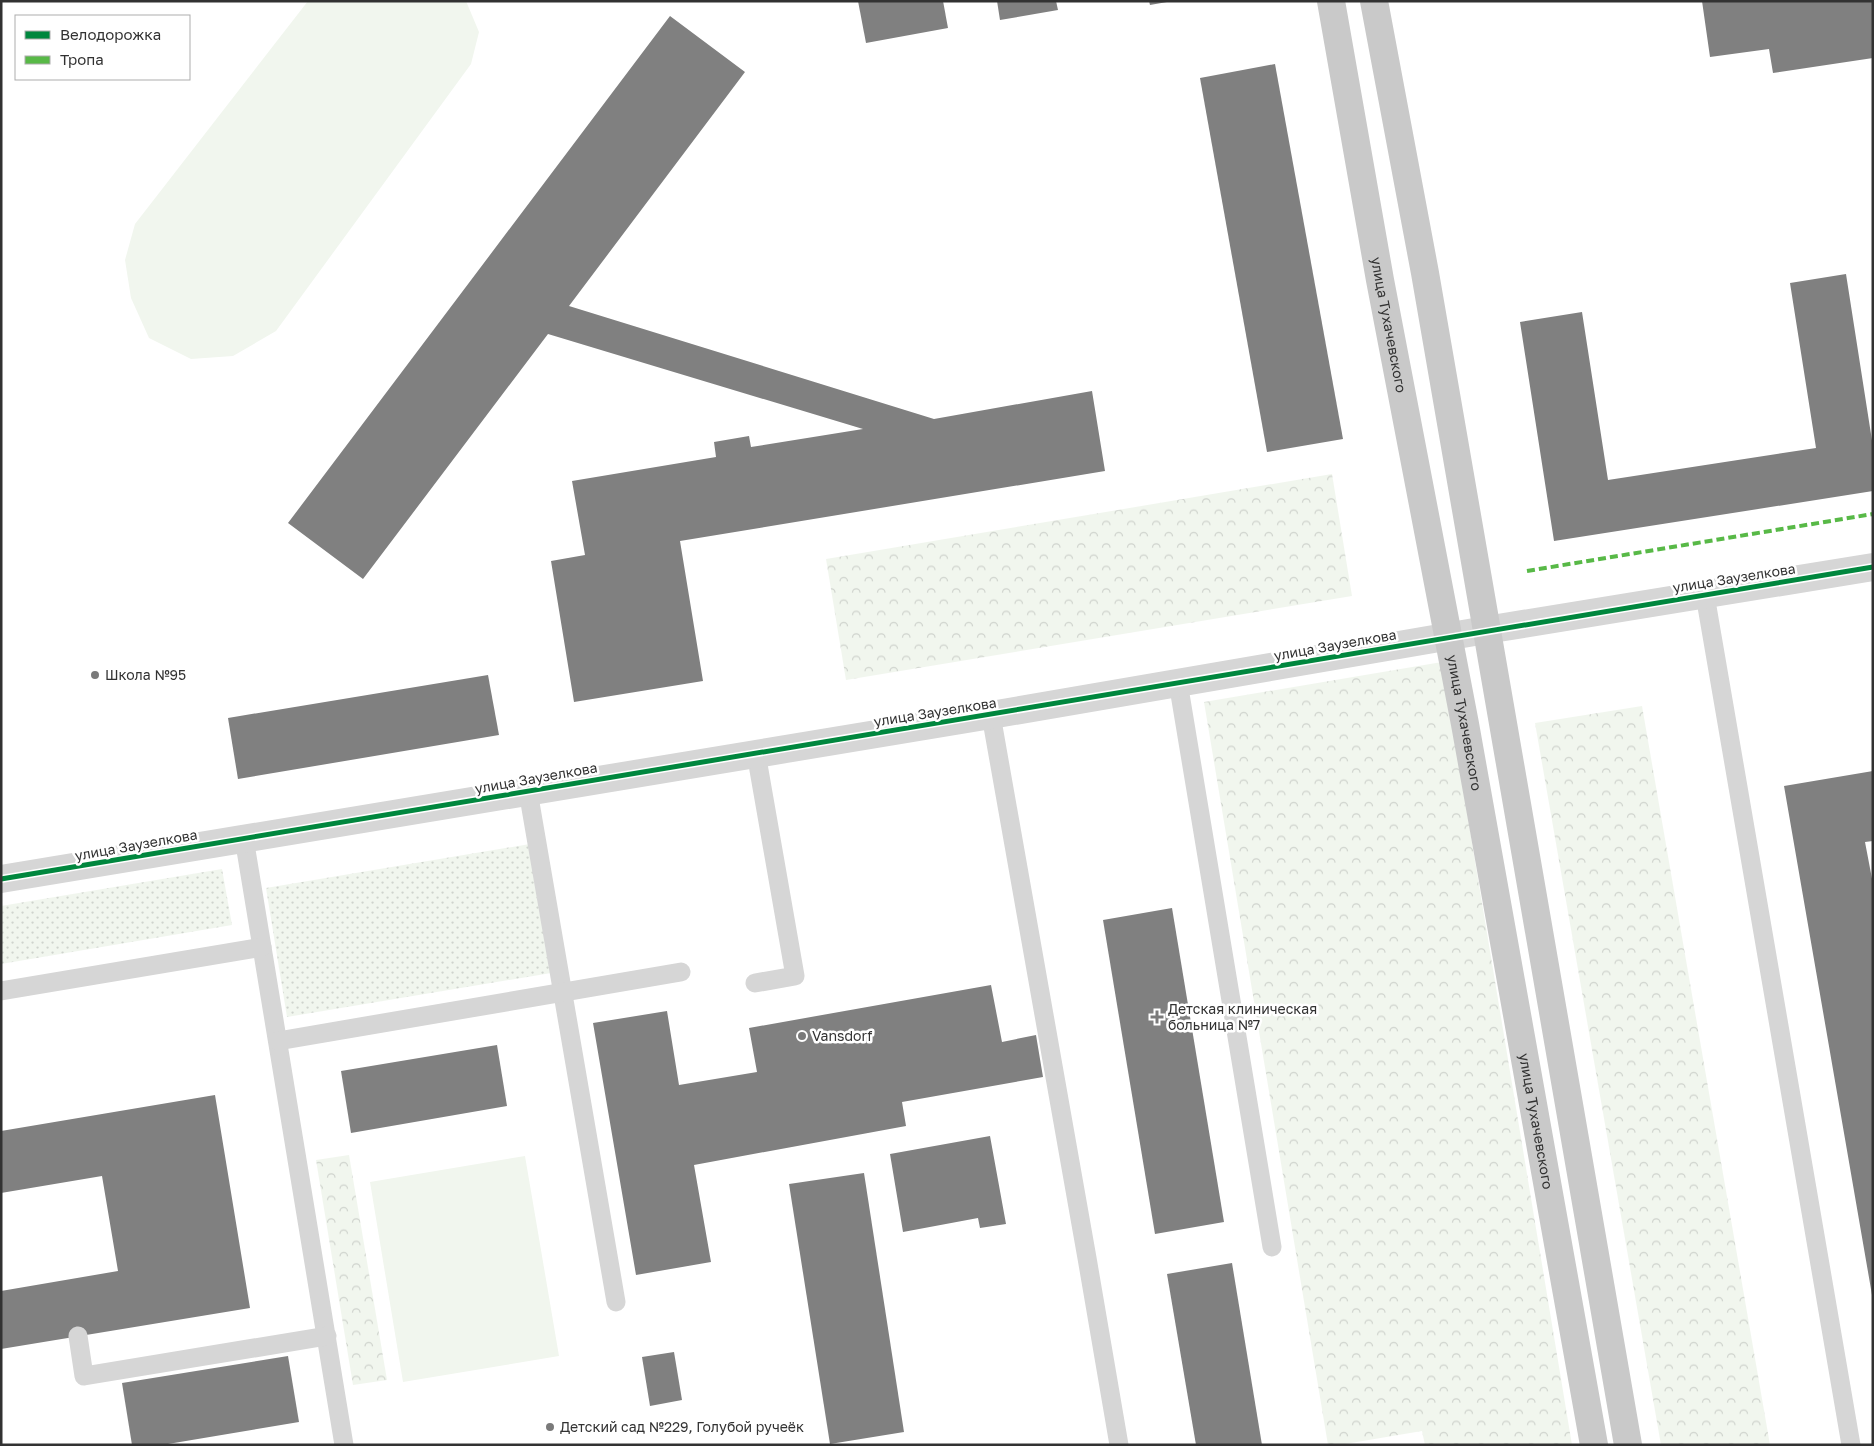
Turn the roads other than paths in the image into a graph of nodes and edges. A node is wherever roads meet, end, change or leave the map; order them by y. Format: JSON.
{"nodes":[{"id":1,"x":1331,"y":1,"type":"edge"},
{"id":2,"x":1374,"y":1,"type":"edge"},
{"id":3,"x":1873,"y":567,"type":"edge"},
{"id":4,"x":1705,"y":595,"type":"junction"},
{"id":5,"x":1486,"y":630,"type":"junction"},
{"id":6,"x":1447,"y":637,"type":"junction"},
{"id":7,"x":1178,"y":682,"type":"junction"},
{"id":8,"x":991,"y":715,"type":"junction"},
{"id":9,"x":756,"y":752,"type":"junction"},
{"id":10,"x":528,"y":791,"type":"junction"},
{"id":11,"x":244,"y":838,"type":"junction"},
{"id":12,"x":1,"y":879,"type":"edge"},
{"id":13,"x":262,"y":947,"type":"junction"},
{"id":14,"x":681,"y":972,"type":"dead end"},
{"id":15,"x":755,"y":982,"type":"dead end"},
{"id":16,"x":1,"y":991,"type":"edge"},
{"id":17,"x":563,"y":993,"type":"junction"},
{"id":18,"x":278,"y":1041,"type":"junction"},
{"id":19,"x":1272,"y":1247,"type":"dead end"},
{"id":20,"x":616,"y":1302,"type":"dead end"},
{"id":21,"x":78,"y":1336,"type":"dead end"},
{"id":22,"x":327,"y":1336,"type":"junction"},
{"id":23,"x":344,"y":1445,"type":"edge"},
{"id":24,"x":1119,"y":1445,"type":"edge"},
{"id":25,"x":1594,"y":1445,"type":"edge"},
{"id":26,"x":1628,"y":1445,"type":"edge"},
{"id":27,"x":1851,"y":1445,"type":"edge"}],
"edges":[{"from":1,"to":6,"type":"main road","name":"улица Тухачевского"},
{"from":2,"to":5,"type":"main road"},
{"from":3,"to":4,"type":"street","name":"улица Заузелкова"},
{"from":4,"to":5,"type":"street","name":"улица Заузелкова"},
{"from":4,"to":27,"type":"lane"},
{"from":5,"to":6,"type":"street","name":"улица Заузелкова"},
{"from":5,"to":26,"type":"main road"},
{"from":6,"to":7,"type":"street","name":"улица Заузелкова"},
{"from":6,"to":25,"type":"main road","name":"улица Тухачевского"},
{"from":7,"to":8,"type":"street","name":"улица Заузелкова"},
{"from":7,"to":19,"type":"lane"},
{"from":8,"to":9,"type":"street","name":"улица Заузелкова"},
{"from":8,"to":24,"type":"lane"},
{"from":9,"to":10,"type":"street","name":"улица Заузелкова"},
{"from":9,"to":15,"type":"lane"},
{"from":10,"to":11,"type":"street","name":"улица Заузелкова"},
{"from":10,"to":17,"type":"lane"},
{"from":11,"to":12,"type":"street","name":"улица Заузелкова"},
{"from":11,"to":13,"type":"lane"},
{"from":13,"to":16,"type":"lane"},
{"from":13,"to":18,"type":"lane"},
{"from":14,"to":17,"type":"lane"},
{"from":17,"to":18,"type":"lane"},
{"from":17,"to":20,"type":"lane"},
{"from":18,"to":22,"type":"lane"},
{"from":21,"to":22,"type":"lane"},
{"from":22,"to":23,"type":"lane"}]}
